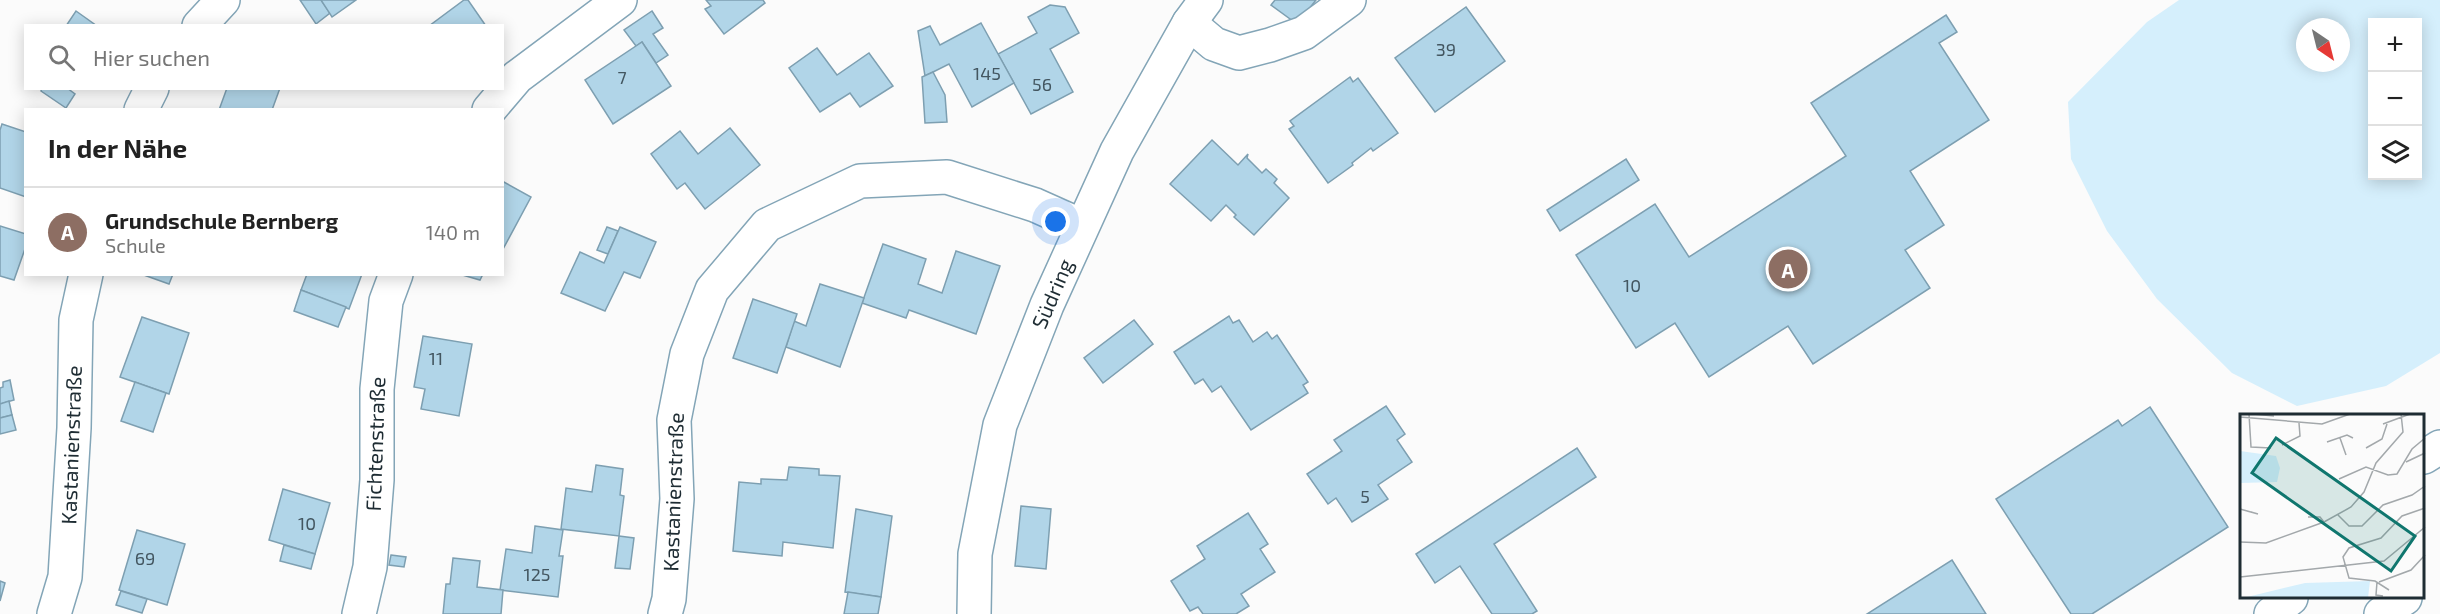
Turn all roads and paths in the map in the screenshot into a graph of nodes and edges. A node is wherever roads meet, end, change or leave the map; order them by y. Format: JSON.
{"nodes":[{"id":1,"x":223,"y":0,"type":"edge"},
{"id":2,"x":620,"y":0,"type":"edge"},
{"id":3,"x":1349,"y":0,"type":"edge"},
{"id":4,"x":1197,"y":11,"type":"edge"},
{"id":5,"x":201,"y":24,"type":"edge"},
{"id":6,"x":151,"y":90,"type":"edge"},
{"id":7,"x":142,"y":108,"type":"edge"},
{"id":8,"x":491,"y":108,"type":"edge"},
{"id":9,"x":1082,"y":226,"type":"junction"},
{"id":10,"x":86,"y":276,"type":"edge"},
{"id":11,"x":395,"y":276,"type":"edge"},
{"id":12,"x":2440,"y":447,"type":"edge"},
{"id":13,"x":2425,"y":456,"type":"edge"},
{"id":14,"x":2289,"y":599,"type":"edge"},
{"id":15,"x":2402,"y":599,"type":"edge"},
{"id":16,"x":54,"y":614,"type":"edge"},
{"id":17,"x":359,"y":614,"type":"edge"},
{"id":18,"x":665,"y":614,"type":"edge"},
{"id":19,"x":974,"y":614,"type":"edge"},
{"id":20,"x":2271,"y":614,"type":"edge"},
{"id":21,"x":2381,"y":614,"type":"edge"}],
"edges":[{"from":1,"to":5,"type":"street"},
{"from":2,"to":8,"type":"street"},
{"from":3,"to":4,"type":"street"},
{"from":4,"to":9,"type":"street","name":"Südring"},
{"from":6,"to":7,"type":"street"},
{"from":9,"to":18,"type":"street","name":"Kastanienstraße"},
{"from":9,"to":19,"type":"street","name":"Südring"},
{"from":10,"to":16,"type":"street","name":"Kastanienstraße"},
{"from":11,"to":17,"type":"street","name":"Fichtenstraße"},
{"from":12,"to":13,"type":"street"},
{"from":14,"to":20,"type":"street"},
{"from":15,"to":21,"type":"street"}]}
